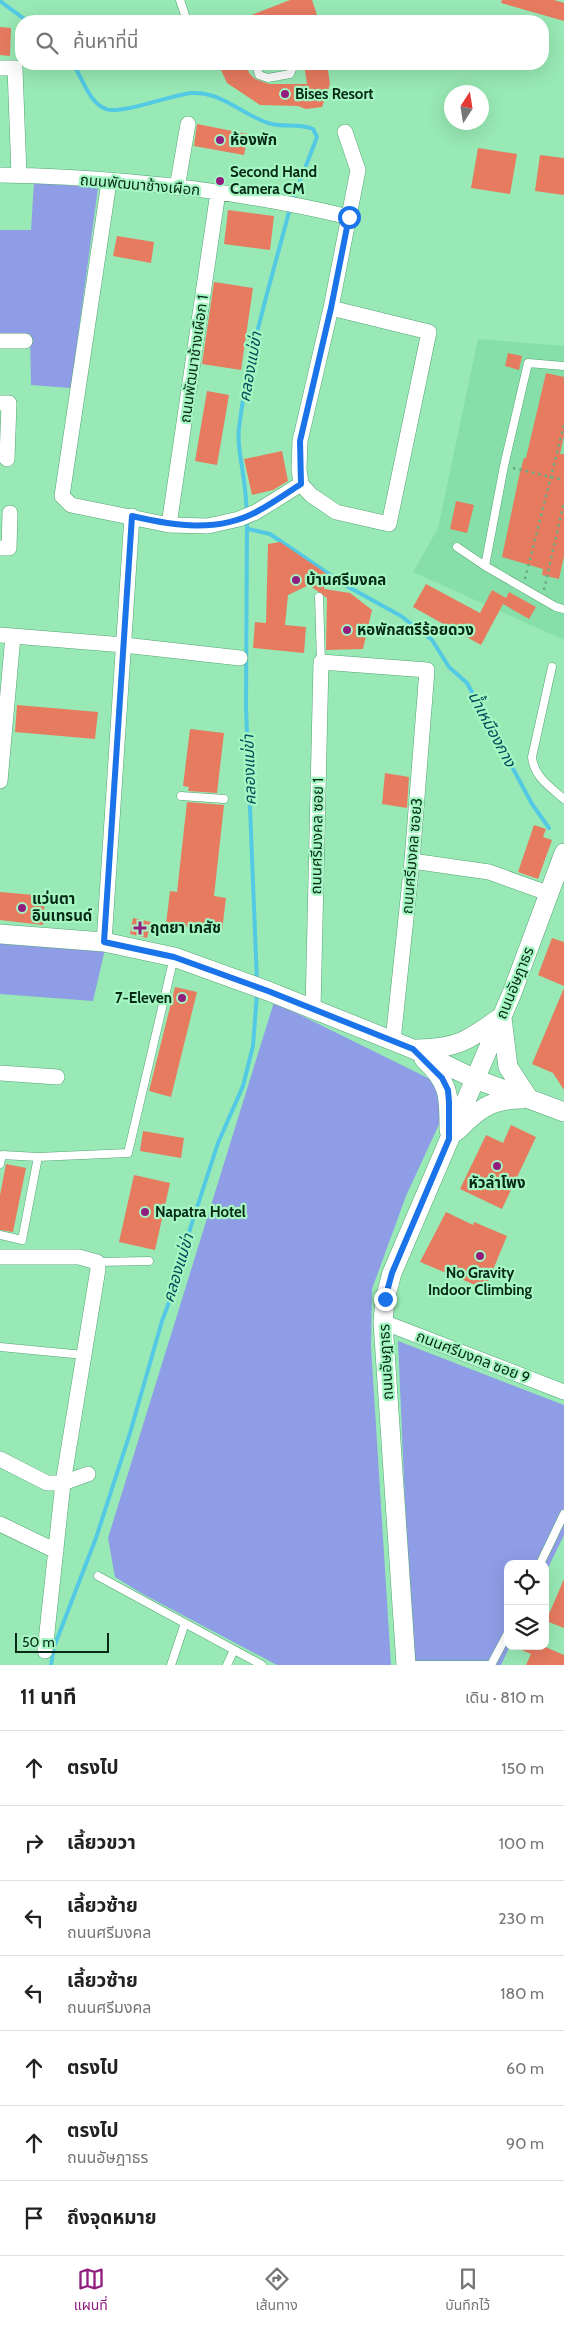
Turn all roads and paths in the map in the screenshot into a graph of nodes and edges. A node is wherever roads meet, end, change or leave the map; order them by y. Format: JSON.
{"nodes":[{"id":1,"x":180,"y":0,"type":"edge"},
{"id":2,"x":185,"y":15,"type":"edge"},
{"id":3,"x":0,"y":68,"type":"edge"},
{"id":4,"x":15,"y":68,"type":"edge"},
{"id":5,"x":15,"y":70,"type":"edge"},
{"id":6,"x":258,"y":70,"type":"edge"},
{"id":7,"x":292,"y":70,"type":"edge"},
{"id":8,"x":188,"y":124,"type":"dead end"},
{"id":9,"x":345,"y":132,"type":"dead end"},
{"id":10,"x":0,"y":175,"type":"edge"},
{"id":11,"x":19,"y":175,"type":"junction"},
{"id":12,"x":109,"y":182,"type":"junction"},
{"id":13,"x":176,"y":188,"type":"junction"},
{"id":14,"x":218,"y":192,"type":"junction"},
{"id":15,"x":349,"y":217,"type":"junction"},
{"id":16,"x":331,"y":308,"type":"junction"},
{"id":17,"x":0,"y":341,"type":"edge"},
{"id":18,"x":25,"y":341,"type":"dead end"},
{"id":19,"x":564,"y":366,"type":"edge"},
{"id":20,"x":0,"y":403,"type":"edge"},
{"id":21,"x":564,"y":425,"type":"edge"},
{"id":22,"x":7,"y":459,"type":"dead end"},
{"id":23,"x":504,"y":466,"type":"junction"},
{"id":24,"x":551,"y":477,"type":"junction"},
{"id":25,"x":564,"y":480,"type":"edge"},
{"id":26,"x":301,"y":484,"type":"junction"},
{"id":27,"x":564,"y":502,"type":"edge"},
{"id":28,"x":10,"y":513,"type":"dead end"},
{"id":29,"x":132,"y":516,"type":"junction"},
{"id":30,"x":169,"y":525,"type":"junction"},
{"id":31,"x":457,"y":547,"type":"dead end"},
{"id":32,"x":0,"y":548,"type":"edge"},
{"id":33,"x":485,"y":566,"type":"junction"},
{"id":34,"x":523,"y":588,"type":"junction"},
{"id":35,"x":319,"y":597,"type":"dead end"},
{"id":36,"x":542,"y":599,"type":"junction"},
{"id":37,"x":564,"y":609,"type":"edge"},
{"id":38,"x":7,"y":635,"type":"edge"},
{"id":39,"x":124,"y":645,"type":"junction"},
{"id":40,"x":240,"y":658,"type":"dead end"},
{"id":41,"x":321,"y":662,"type":"junction"},
{"id":42,"x":552,"y":667,"type":"dead end"},
{"id":43,"x":0,"y":781,"type":"edge"},
{"id":44,"x":181,"y":796,"type":"dead end"},
{"id":45,"x":224,"y":799,"type":"dead end"},
{"id":46,"x":564,"y":799,"type":"edge"},
{"id":47,"x":564,"y":853,"type":"edge"},
{"id":48,"x":412,"y":861,"type":"junction"},
{"id":49,"x":550,"y":894,"type":"junction"},
{"id":50,"x":0,"y":934,"type":"edge"},
{"id":51,"x":104,"y":942,"type":"junction"},
{"id":52,"x":174,"y":957,"type":"junction"},
{"id":53,"x":313,"y":1009,"type":"junction"},
{"id":54,"x":501,"y":1017,"type":"junction"},
{"id":55,"x":393,"y":1041,"type":"junction"},
{"id":56,"x":413,"y":1049,"type":"junction"},
{"id":57,"x":0,"y":1073,"type":"edge"},
{"id":58,"x":57,"y":1077,"type":"dead end"},
{"id":59,"x":475,"y":1079,"type":"junction"},
{"id":60,"x":530,"y":1099,"type":"junction"},
{"id":61,"x":564,"y":1112,"type":"edge"},
{"id":62,"x":449,"y":1139,"type":"junction"},
{"id":63,"x":38,"y":1157,"type":"junction"},
{"id":64,"x":0,"y":1164,"type":"edge"},
{"id":65,"x":0,"y":1235,"type":"edge"},
{"id":66,"x":0,"y":1257,"type":"edge"},
{"id":67,"x":149,"y":1261,"type":"dead end"},
{"id":68,"x":97,"y":1262,"type":"junction"},
{"id":69,"x":382,"y":1322,"type":"junction"},
{"id":70,"x":0,"y":1347,"type":"edge"},
{"id":71,"x":84,"y":1355,"type":"junction"},
{"id":72,"x":564,"y":1392,"type":"edge"},
{"id":73,"x":0,"y":1459,"type":"edge"},
{"id":74,"x":88,"y":1474,"type":"dead end"},
{"id":75,"x":63,"y":1483,"type":"junction"},
{"id":76,"x":564,"y":1514,"type":"edge"},
{"id":77,"x":0,"y":1524,"type":"edge"},
{"id":78,"x":56,"y":1551,"type":"junction"},
{"id":79,"x":542,"y":1560,"type":"edge"},
{"id":80,"x":98,"y":1576,"type":"dead end"},
{"id":81,"x":185,"y":1623,"type":"junction"},
{"id":82,"x":504,"y":1640,"type":"edge"},
{"id":83,"x":234,"y":1650,"type":"junction"},
{"id":84,"x":45,"y":1652,"type":"dead end"},
{"id":85,"x":171,"y":1665,"type":"edge"},
{"id":86,"x":227,"y":1665,"type":"edge"},
{"id":87,"x":262,"y":1665,"type":"edge"},
{"id":88,"x":406,"y":1665,"type":"edge"},
{"id":89,"x":490,"y":1665,"type":"edge"}],
"edges":[{"from":1,"to":2,"type":"lane"},
{"from":3,"to":4,"type":"street"},
{"from":5,"to":11,"type":"street"},
{"from":6,"to":7,"type":"lane"},
{"from":8,"to":13,"type":"street"},
{"from":9,"to":15,"type":"street"},
{"from":10,"to":11,"type":"street","name":"ถนนพัฒนาช้างเผือก"},
{"from":11,"to":12,"type":"street","name":"ถนนพัฒนาช้างเผือก"},
{"from":12,"to":13,"type":"street","name":"ถนนพัฒนาช้างเผือก"},
{"from":12,"to":29,"type":"street"},
{"from":13,"to":14,"type":"street","name":"ถนนพัฒนาช้างเผือก"},
{"from":14,"to":15,"type":"street","name":"ถนนพัฒนาช้างเผือก"},
{"from":14,"to":30,"type":"street","name":"ถนนพัฒนาช้างเผือก 1"},
{"from":15,"to":16,"type":"street"},
{"from":16,"to":26,"type":"street"},
{"from":16,"to":26,"type":"street"},
{"from":17,"to":18,"type":"street"},
{"from":19,"to":23,"type":"lane"},
{"from":20,"to":22,"type":"street"},
{"from":21,"to":24,"type":"path"},
{"from":23,"to":24,"type":"path"},
{"from":23,"to":33,"type":"lane"},
{"from":24,"to":25,"type":"path"},
{"from":24,"to":34,"type":"path"},
{"from":26,"to":30,"type":"street"},
{"from":27,"to":36,"type":"path"},
{"from":28,"to":32,"type":"street"},
{"from":29,"to":30,"type":"street"},
{"from":29,"to":39,"type":"street"},
{"from":31,"to":33,"type":"lane"},
{"from":33,"to":34,"type":"lane"},
{"from":34,"to":36,"type":"lane"},
{"from":35,"to":41,"type":"lane"},
{"from":36,"to":37,"type":"lane"},
{"from":38,"to":39,"type":"street"},
{"from":38,"to":43,"type":"street"},
{"from":39,"to":40,"type":"street"},
{"from":39,"to":51,"type":"street"},
{"from":41,"to":48,"type":"street","name":"ถนนศรีมงคล ซอย3"},
{"from":41,"to":53,"type":"street","name":"ถนนศรีมงคล ซอย 1"},
{"from":42,"to":46,"type":"lane"},
{"from":44,"to":45,"type":"lane"},
{"from":47,"to":49,"type":"street","name":"ถนนอัษฎาธร"},
{"from":48,"to":49,"type":"street"},
{"from":48,"to":55,"type":"street","name":"ถนนศรีมงคล ซอย3"},
{"from":49,"to":54,"type":"street","name":"ถนนอัษฎาธร"},
{"from":50,"to":51,"type":"street"},
{"from":51,"to":52,"type":"street"},
{"from":52,"to":53,"type":"street"},
{"from":52,"to":63,"type":"lane"},
{"from":53,"to":55,"type":"street"},
{"from":54,"to":56,"type":"street"},
{"from":54,"to":59,"type":"street","name":"ถนนอัษฎาธร"},
{"from":54,"to":60,"type":"street"},
{"from":55,"to":56,"type":"street"},
{"from":56,"to":59,"type":"street"},
{"from":56,"to":62,"type":"street"},
{"from":57,"to":58,"type":"street"},
{"from":59,"to":60,"type":"street"},
{"from":59,"to":62,"type":"street","name":"ถนนอัษฎาธร"},
{"from":60,"to":61,"type":"street"},
{"from":60,"to":62,"type":"street"},
{"from":62,"to":69,"type":"street","name":"ถนนอัษฎาธร"},
{"from":63,"to":64,"type":"lane"},
{"from":63,"to":65,"type":"lane"},
{"from":66,"to":68,"type":"street"},
{"from":67,"to":68,"type":"lane"},
{"from":68,"to":71,"type":"street"},
{"from":69,"to":72,"type":"street","name":"ถนนศรีมงคล ซอย 9"},
{"from":69,"to":88,"type":"street","name":"ถนนอัษฎาธร"},
{"from":70,"to":71,"type":"lane"},
{"from":71,"to":75,"type":"street"},
{"from":73,"to":75,"type":"street"},
{"from":74,"to":75,"type":"street"},
{"from":75,"to":78,"type":"street"},
{"from":76,"to":79,"type":"lane"},
{"from":77,"to":78,"type":"street"},
{"from":78,"to":84,"type":"street"},
{"from":80,"to":81,"type":"lane"},
{"from":81,"to":83,"type":"lane"},
{"from":81,"to":85,"type":"lane"},
{"from":82,"to":89,"type":"lane"},
{"from":83,"to":86,"type":"lane"},
{"from":83,"to":87,"type":"lane"},
{"from":88,"to":89,"type":"lane"}]}
